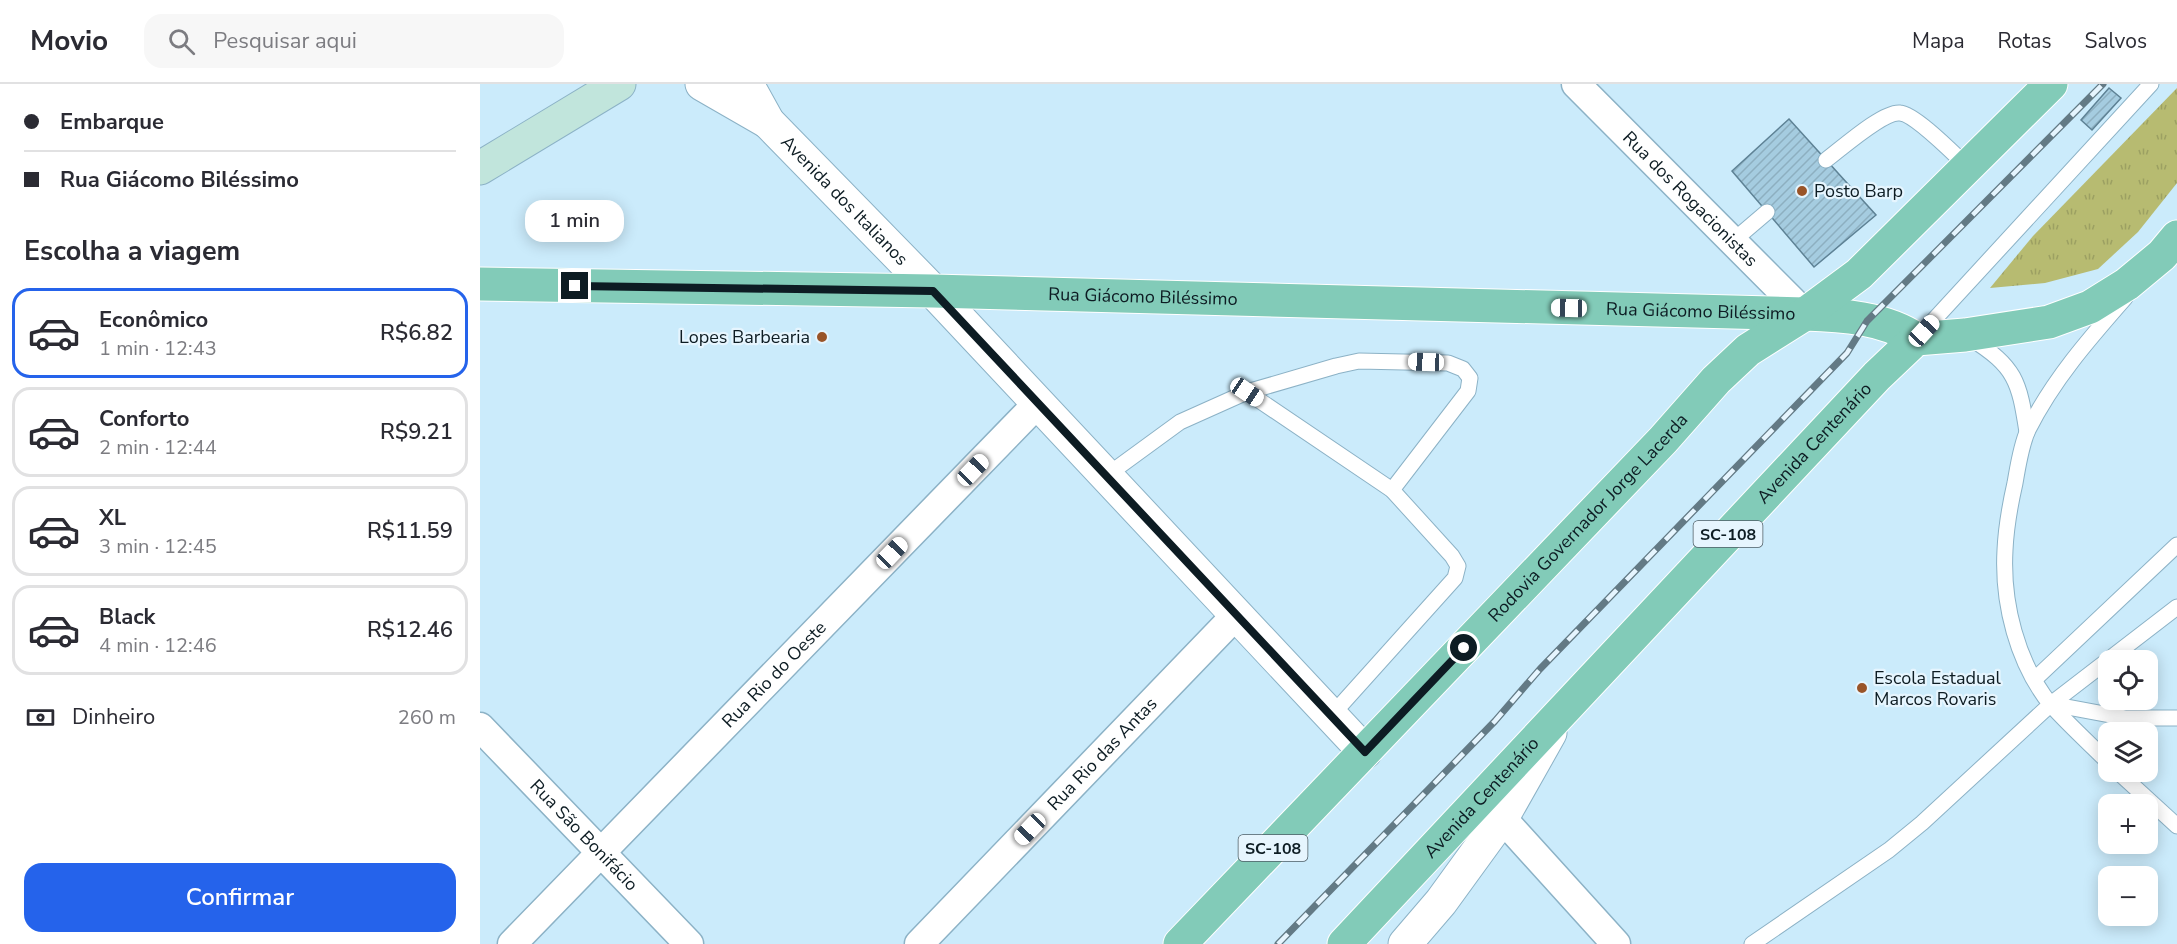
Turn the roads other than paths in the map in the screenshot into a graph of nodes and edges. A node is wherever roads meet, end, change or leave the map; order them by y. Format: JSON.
{"nodes":[{"id":1,"x":619,"y":84,"type":"edge"},
{"id":2,"x":702,"y":84,"type":"edge"},
{"id":3,"x":747,"y":84,"type":"edge"},
{"id":4,"x":1576,"y":84,"type":"edge"},
{"id":5,"x":2051,"y":84,"type":"edge"},
{"id":6,"x":2151,"y":84,"type":"edge"},
{"id":7,"x":768,"y":122,"type":"junction"},
{"id":8,"x":1826,"y":160,"type":"dead end"},
{"id":9,"x":1968,"y":167,"type":"junction"},
{"id":10,"x":480,"y":168,"type":"edge"},
{"id":11,"x":1767,"y":212,"type":"dead end"},
{"id":12,"x":1733,"y":241,"type":"junction"},
{"id":13,"x":2170,"y":246,"type":"edge"},
{"id":14,"x":480,"y":284,"type":"edge"},
{"id":15,"x":933,"y":291,"type":"junction"},
{"id":16,"x":1805,"y":314,"type":"junction"},
{"id":17,"x":1852,"y":318,"type":"junction"},
{"id":18,"x":1965,"y":335,"type":"junction"},
{"id":19,"x":1916,"y":339,"type":"junction"},
{"id":20,"x":1247,"y":392,"type":"junction"},
{"id":21,"x":1038,"y":403,"type":"junction"},
{"id":22,"x":2027,"y":432,"type":"junction"},
{"id":23,"x":1663,"y":440,"type":"junction"},
{"id":24,"x":1106,"y":476,"type":"junction"},
{"id":25,"x":1392,"y":490,"type":"junction"},
{"id":26,"x":2177,"y":545,"type":"edge"},
{"id":27,"x":2177,"y":607,"type":"edge"},
{"id":28,"x":1236,"y":615,"type":"junction"},
{"id":29,"x":2035,"y":679,"type":"junction"},
{"id":30,"x":2051,"y":704,"type":"junction"},
{"id":31,"x":1563,"y":709,"type":"junction"},
{"id":32,"x":1331,"y":716,"type":"junction"},
{"id":33,"x":2177,"y":718,"type":"edge"},
{"id":34,"x":480,"y":727,"type":"edge"},
{"id":35,"x":1365,"y":752,"type":"junction"},
{"id":36,"x":2098,"y":752,"type":"edge"},
{"id":37,"x":2129,"y":782,"type":"edge"},
{"id":38,"x":1502,"y":818,"type":"junction"},
{"id":39,"x":2177,"y":826,"type":"edge"},
{"id":40,"x":602,"y":853,"type":"junction"},
{"id":41,"x":512,"y":944,"type":"edge"},
{"id":42,"x":690,"y":944,"type":"edge"},
{"id":43,"x":919,"y":944,"type":"edge"},
{"id":44,"x":1180,"y":944,"type":"edge"},
{"id":45,"x":1344,"y":944,"type":"edge"},
{"id":46,"x":1405,"y":944,"type":"edge"},
{"id":47,"x":1616,"y":944,"type":"edge"},
{"id":48,"x":1752,"y":944,"type":"edge"}],
"edges":[{"from":1,"to":10,"type":"main road"},
{"from":2,"to":7,"type":"street","name":"Avenida dos Italianos"},
{"from":3,"to":7,"type":"street","name":"Avenida dos Italianos"},
{"from":4,"to":12,"type":"street","name":"Rua dos Rogacionistas"},
{"from":5,"to":9,"type":"main road"},
{"from":6,"to":19,"type":"lane"},
{"from":7,"to":15,"type":"street","name":"Avenida dos Italianos"},
{"from":8,"to":9,"type":"lane"},
{"from":9,"to":16,"type":"main road"},
{"from":11,"to":12,"type":"lane"},
{"from":12,"to":16,"type":"street","name":"Rua dos Rogacionistas"},
{"from":13,"to":18,"type":"main road"},
{"from":13,"to":22,"type":"lane"},
{"from":14,"to":15,"type":"main road","name":"Rua Giácomo Biléssimo"},
{"from":15,"to":16,"type":"main road","name":"Rua Giácomo Biléssimo"},
{"from":15,"to":21,"type":"street","name":"Avenida dos Italianos"},
{"from":16,"to":17,"type":"main road","name":"Rua Giácomo Biléssimo"},
{"from":16,"to":23,"type":"main road","name":"Rodovia Governador Jorge Lacerda","number":"SC-108"},
{"from":17,"to":19,"type":"main road","name":"Rua Giácomo Biléssimo"},
{"from":17,"to":23,"type":"main road"},
{"from":18,"to":19,"type":"main road"},
{"from":18,"to":22,"type":"lane"},
{"from":19,"to":31,"type":"main road","name":"Avenida Centenário","number":"SC-108"},
{"from":20,"to":24,"type":"lane"},
{"from":20,"to":25,"type":"lane"},
{"from":20,"to":25,"type":"lane"},
{"from":21,"to":24,"type":"street","name":"Avenida dos Italianos"},
{"from":21,"to":40,"type":"street","name":"Rua Rio do Oeste"},
{"from":22,"to":29,"type":"lane"},
{"from":23,"to":35,"type":"main road","name":"Rodovia Governador Jorge Lacerda","number":"SC-108"},
{"from":24,"to":28,"type":"street","name":"Avenida dos Italianos"},
{"from":25,"to":32,"type":"lane"},
{"from":26,"to":29,"type":"lane"},
{"from":27,"to":30,"type":"lane"},
{"from":28,"to":32,"type":"street","name":"Avenida dos Italianos"},
{"from":28,"to":43,"type":"street","name":"Rua Rio das Antas"},
{"from":29,"to":30,"type":"lane"},
{"from":30,"to":33,"type":"lane"},
{"from":30,"to":36,"type":"lane"},
{"from":30,"to":48,"type":"lane"},
{"from":31,"to":38,"type":"street"},
{"from":31,"to":45,"type":"main road","name":"Avenida Centenário","number":"SC-108"},
{"from":32,"to":35,"type":"street","name":"Avenida dos Italianos"},
{"from":34,"to":40,"type":"street","name":"Rua São Bonifácio"},
{"from":35,"to":44,"type":"main road","name":"Rodovia Governador Jorge Lacerda","number":"SC-108"},
{"from":37,"to":39,"type":"lane"},
{"from":38,"to":46,"type":"street"},
{"from":38,"to":47,"type":"street"},
{"from":40,"to":41,"type":"street","name":"Rua Rio do Oeste"},
{"from":40,"to":42,"type":"street","name":"Rua São Bonifácio"}]}
